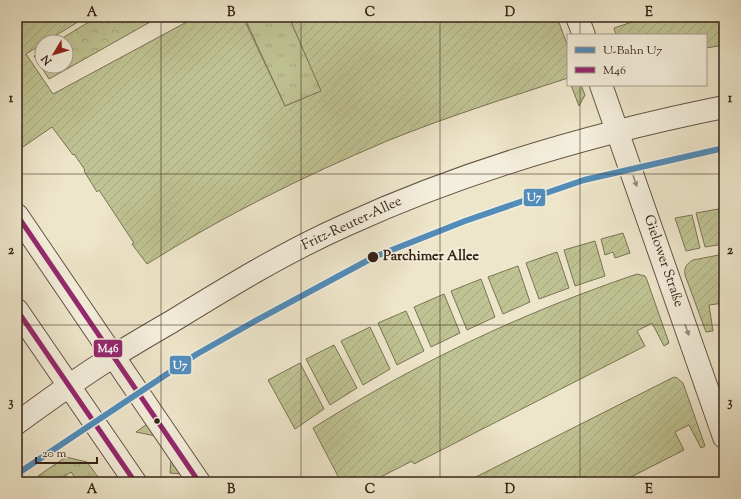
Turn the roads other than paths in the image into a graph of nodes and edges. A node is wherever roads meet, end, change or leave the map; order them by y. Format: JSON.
{"nodes":[{"id":1,"x":577,"y":17,"type":"edge"},
{"id":2,"x":584,"y":34,"type":"edge"},
{"id":3,"x":601,"y":86,"type":"edge"},
{"id":4,"x":724,"y":108,"type":"edge"},
{"id":5,"x":617,"y":132,"type":"junction"},
{"id":6,"x":17,"y":215,"type":"edge"},
{"id":7,"x":17,"y":310,"type":"edge"},
{"id":8,"x":113,"y":356,"type":"junction"},
{"id":9,"x":69,"y":386,"type":"junction"},
{"id":10,"x":17,"y":423,"type":"edge"},
{"id":11,"x":724,"y":437,"type":"edge"},
{"id":12,"x":135,"y":482,"type":"edge"},
{"id":13,"x":199,"y":482,"type":"edge"}],
"edges":[{"from":1,"to":2,"type":"street"},
{"from":3,"to":5,"type":"street","name":"Gielower Straße"},
{"from":4,"to":5,"type":"street","name":"Fritz-Reuter-Allee"},
{"from":5,"to":8,"type":"street","name":"Fritz-Reuter-Allee"},
{"from":5,"to":11,"type":"street","name":"Gielower Straße","one_way":true},
{"from":6,"to":8,"type":"street"},
{"from":7,"to":9,"type":"street"},
{"from":8,"to":9,"type":"street","name":"Fritz-Reuter-Allee"},
{"from":8,"to":13,"type":"street"},
{"from":9,"to":10,"type":"street","name":"Fritz-Reuter-Allee"},
{"from":9,"to":12,"type":"street"}]}
